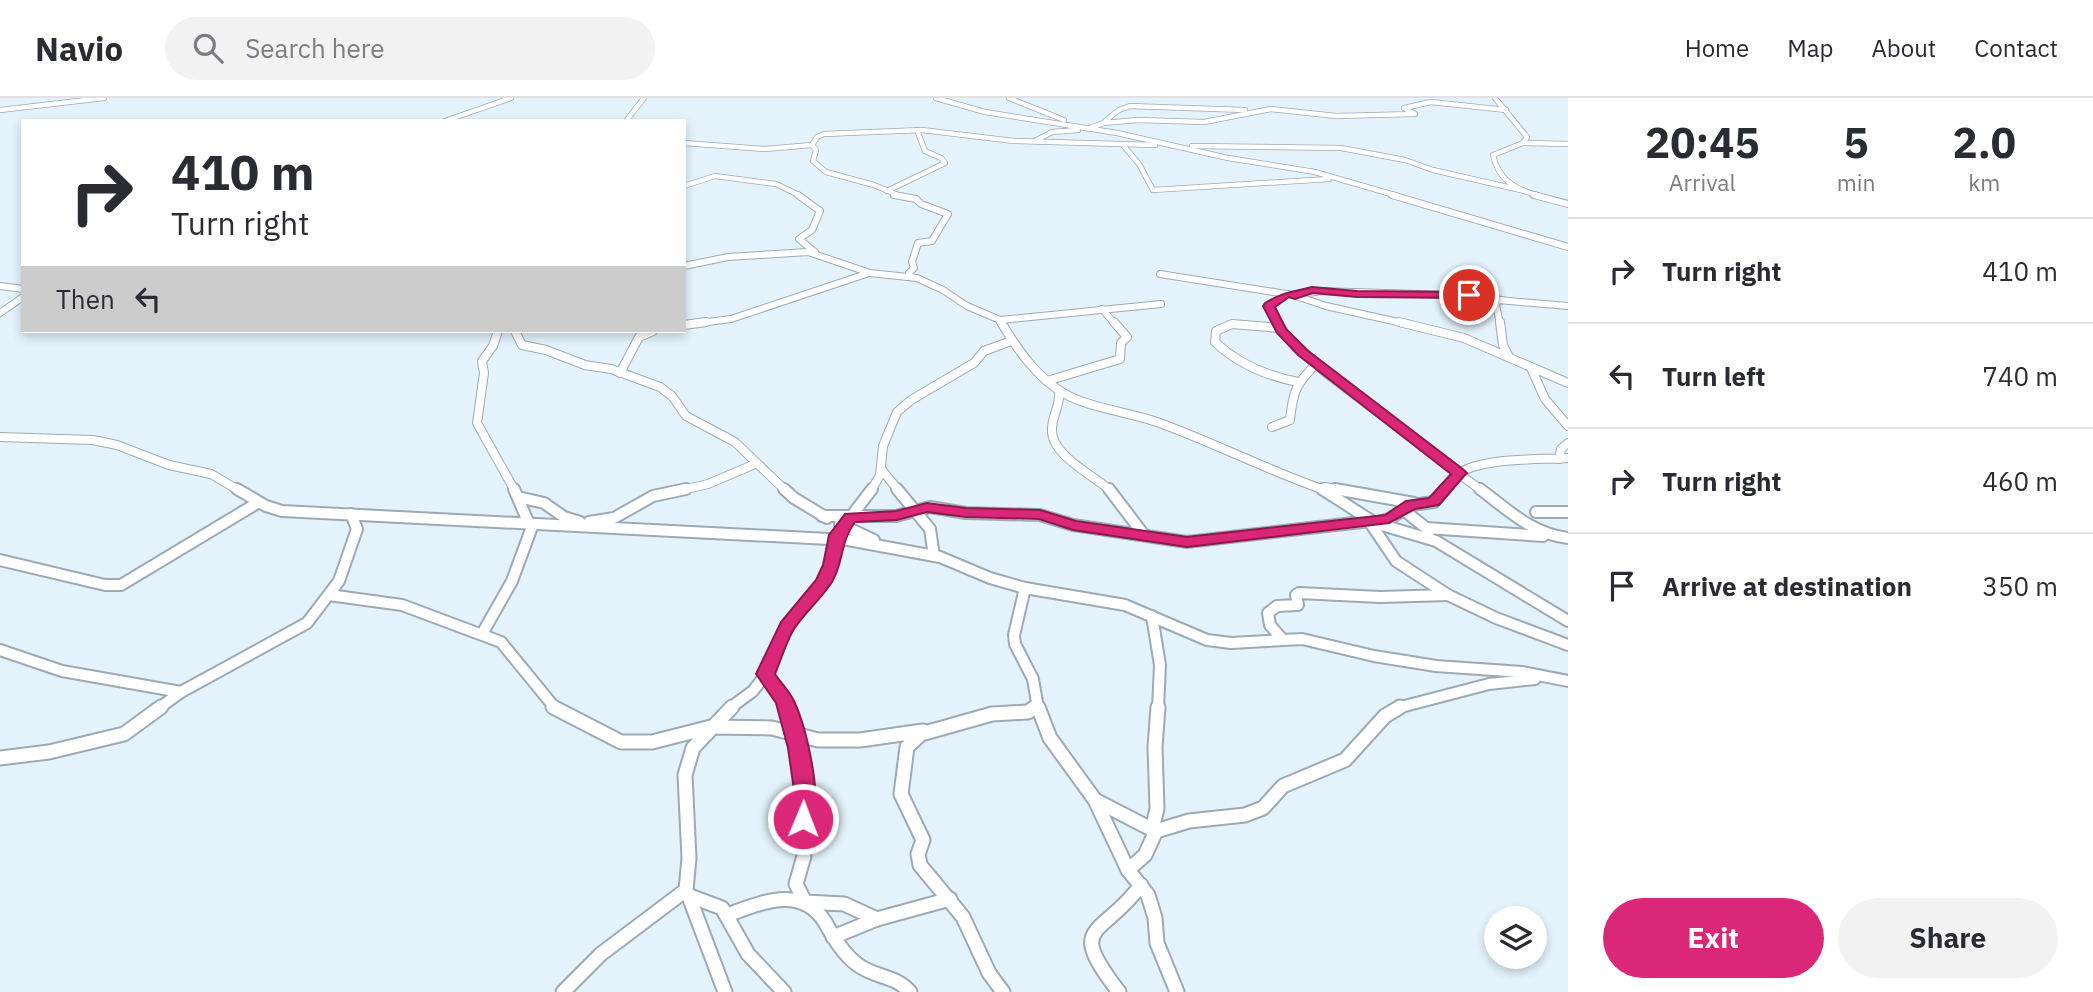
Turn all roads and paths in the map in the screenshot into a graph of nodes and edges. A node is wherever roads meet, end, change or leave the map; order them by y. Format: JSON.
{"nodes":[{"id":1,"x":104,"y":98,"type":"edge"},
{"id":2,"x":511,"y":98,"type":"edge"},
{"id":3,"x":644,"y":98,"type":"edge"},
{"id":4,"x":936,"y":98,"type":"edge"},
{"id":5,"x":1009,"y":98,"type":"edge"},
{"id":6,"x":1495,"y":98,"type":"edge"},
{"id":7,"x":1409,"y":99,"type":"edge"},
{"id":8,"x":1421,"y":102,"type":"junction"},
{"id":9,"x":0,"y":110,"type":"edge"},
{"id":10,"x":1255,"y":110,"type":"junction"},
{"id":11,"x":1506,"y":110,"type":"junction"},
{"id":12,"x":451,"y":119,"type":"edge"},
{"id":13,"x":628,"y":119,"type":"edge"},
{"id":14,"x":1102,"y":124,"type":"junction"},
{"id":15,"x":1092,"y":128,"type":"junction"},
{"id":16,"x":917,"y":130,"type":"junction"},
{"id":17,"x":1035,"y":141,"type":"junction"},
{"id":18,"x":1523,"y":143,"type":"junction"},
{"id":19,"x":686,"y":144,"type":"edge"},
{"id":20,"x":1568,"y":144,"type":"edge"},
{"id":21,"x":812,"y":145,"type":"junction"},
{"id":22,"x":1122,"y":145,"type":"junction"},
{"id":23,"x":1174,"y":145,"type":"junction"},
{"id":24,"x":1337,"y":179,"type":"junction"},
{"id":25,"x":686,"y":185,"type":"edge"},
{"id":26,"x":887,"y":191,"type":"junction"},
{"id":27,"x":1525,"y":191,"type":"junction"},
{"id":28,"x":1568,"y":204,"type":"edge"},
{"id":29,"x":1568,"y":247,"type":"edge"},
{"id":30,"x":818,"y":253,"type":"junction"},
{"id":31,"x":686,"y":267,"type":"edge"},
{"id":32,"x":870,"y":273,"type":"junction"},
{"id":33,"x":1160,"y":274,"type":"dead end"},
{"id":34,"x":911,"y":276,"type":"junction"},
{"id":35,"x":0,"y":286,"type":"edge"},
{"id":36,"x":21,"y":289,"type":"edge"},
{"id":37,"x":1291,"y":295,"type":"junction"},
{"id":38,"x":21,"y":298,"type":"edge"},
{"id":39,"x":1502,"y":300,"type":"junction"},
{"id":40,"x":1161,"y":304,"type":"dead end"},
{"id":41,"x":1568,"y":306,"type":"edge"},
{"id":42,"x":1102,"y":309,"type":"junction"},
{"id":43,"x":0,"y":313,"type":"edge"},
{"id":44,"x":1000,"y":320,"type":"junction"},
{"id":45,"x":686,"y":325,"type":"edge"},
{"id":46,"x":1280,"y":328,"type":"junction"},
{"id":47,"x":497,"y":333,"type":"edge"},
{"id":48,"x":515,"y":333,"type":"edge"},
{"id":49,"x":648,"y":333,"type":"edge"},
{"id":50,"x":1011,"y":341,"type":"junction"},
{"id":51,"x":1512,"y":360,"type":"junction"},
{"id":52,"x":1316,"y":363,"type":"junction"},
{"id":53,"x":1531,"y":368,"type":"junction"},
{"id":54,"x":620,"y":373,"type":"junction"},
{"id":55,"x":1047,"y":381,"type":"junction"},
{"id":56,"x":1298,"y":382,"type":"junction"},
{"id":57,"x":1568,"y":383,"type":"edge"},
{"id":58,"x":1059,"y":391,"type":"junction"},
{"id":59,"x":1556,"y":410,"type":"junction"},
{"id":60,"x":1568,"y":418,"type":"edge"},
{"id":61,"x":1568,"y":426,"type":"edge"},
{"id":62,"x":1272,"y":427,"type":"dead end"},
{"id":63,"x":0,"y":438,"type":"edge"},
{"id":64,"x":1568,"y":443,"type":"edge"},
{"id":65,"x":1564,"y":458,"type":"edge"},
{"id":66,"x":755,"y":464,"type":"junction"},
{"id":67,"x":881,"y":470,"type":"junction"},
{"id":68,"x":1459,"y":473,"type":"junction"},
{"id":69,"x":1314,"y":486,"type":"junction"},
{"id":70,"x":518,"y":497,"type":"junction"},
{"id":71,"x":1386,"y":497,"type":"junction"},
{"id":72,"x":259,"y":502,"type":"junction"},
{"id":73,"x":1418,"y":504,"type":"junction"},
{"id":74,"x":1404,"y":510,"type":"junction"},
{"id":75,"x":915,"y":511,"type":"junction"},
{"id":76,"x":1536,"y":512,"type":"dead end"},
{"id":77,"x":1568,"y":512,"type":"edge"},
{"id":78,"x":351,"y":514,"type":"junction"},
{"id":79,"x":364,"y":515,"type":"junction"},
{"id":80,"x":847,"y":521,"type":"junction"},
{"id":81,"x":1371,"y":521,"type":"junction"},
{"id":82,"x":531,"y":524,"type":"junction"},
{"id":83,"x":586,"y":524,"type":"junction"},
{"id":84,"x":1426,"y":528,"type":"junction"},
{"id":85,"x":357,"y":529,"type":"junction"},
{"id":86,"x":1144,"y":535,"type":"junction"},
{"id":87,"x":1550,"y":536,"type":"junction"},
{"id":88,"x":1567,"y":539,"type":"edge"},
{"id":89,"x":835,"y":540,"type":"junction"},
{"id":90,"x":880,"y":544,"type":"junction"},
{"id":91,"x":1462,"y":555,"type":"junction"},
{"id":92,"x":934,"y":556,"type":"junction"},
{"id":93,"x":0,"y":560,"type":"edge"},
{"id":94,"x":1025,"y":588,"type":"junction"},
{"id":95,"x":329,"y":595,"type":"junction"},
{"id":96,"x":1448,"y":595,"type":"junction"},
{"id":97,"x":1152,"y":616,"type":"junction"},
{"id":98,"x":1568,"y":621,"type":"edge"},
{"id":99,"x":482,"y":634,"type":"junction"},
{"id":100,"x":1283,"y":640,"type":"junction"},
{"id":101,"x":1568,"y":645,"type":"edge"},
{"id":102,"x":0,"y":650,"type":"edge"},
{"id":103,"x":765,"y":674,"type":"junction"},
{"id":104,"x":1552,"y":678,"type":"junction"},
{"id":105,"x":1568,"y":681,"type":"edge"},
{"id":106,"x":181,"y":692,"type":"junction"},
{"id":107,"x":1037,"y":705,"type":"junction"},
{"id":108,"x":711,"y":727,"type":"junction"},
{"id":109,"x":923,"y":731,"type":"dead end"},
{"id":110,"x":794,"y":733,"type":"junction"},
{"id":111,"x":0,"y":758,"type":"edge"},
{"id":112,"x":1095,"y":800,"type":"junction"},
{"id":113,"x":1154,"y":830,"type":"junction"},
{"id":114,"x":802,"y":834,"type":"dead end"},
{"id":115,"x":804,"y":856,"type":"dead end"},
{"id":116,"x":1128,"y":870,"type":"junction"},
{"id":117,"x":1141,"y":885,"type":"junction"},
{"id":118,"x":688,"y":893,"type":"junction"},
{"id":119,"x":950,"y":899,"type":"junction"},
{"id":120,"x":805,"y":902,"type":"junction"},
{"id":121,"x":727,"y":915,"type":"junction"},
{"id":122,"x":877,"y":919,"type":"junction"},
{"id":123,"x":833,"y":937,"type":"junction"},
{"id":124,"x":563,"y":992,"type":"edge"},
{"id":125,"x":725,"y":992,"type":"edge"},
{"id":126,"x":784,"y":992,"type":"edge"},
{"id":127,"x":910,"y":992,"type":"edge"},
{"id":128,"x":1003,"y":992,"type":"edge"},
{"id":129,"x":1119,"y":992,"type":"edge"},
{"id":130,"x":1177,"y":992,"type":"edge"}],
"edges":[{"from":1,"to":9,"type":"street"},
{"from":2,"to":12,"type":"street"},
{"from":3,"to":13,"type":"street"},
{"from":4,"to":15,"type":"street"},
{"from":5,"to":15,"type":"street"},
{"from":6,"to":11,"type":"street"},
{"from":7,"to":8,"type":"street"},
{"from":8,"to":10,"type":"street"},
{"from":8,"to":11,"type":"street"},
{"from":10,"to":14,"type":"street"},
{"from":10,"to":14,"type":"street"},
{"from":11,"to":18,"type":"street"},
{"from":14,"to":15,"type":"street"},
{"from":15,"to":17,"type":"street"},
{"from":15,"to":23,"type":"street"},
{"from":16,"to":17,"type":"street"},
{"from":16,"to":21,"type":"street"},
{"from":16,"to":26,"type":"street"},
{"from":17,"to":22,"type":"street"},
{"from":18,"to":20,"type":"street"},
{"from":18,"to":27,"type":"street"},
{"from":19,"to":21,"type":"street"},
{"from":21,"to":26,"type":"street"},
{"from":22,"to":23,"type":"street"},
{"from":22,"to":24,"type":"street"},
{"from":23,"to":24,"type":"street"},
{"from":23,"to":27,"type":"street"},
{"from":24,"to":29,"type":"street"},
{"from":25,"to":30,"type":"street"},
{"from":26,"to":34,"type":"street"},
{"from":27,"to":28,"type":"street"},
{"from":30,"to":31,"type":"street"},
{"from":30,"to":32,"type":"street"},
{"from":32,"to":34,"type":"street"},
{"from":32,"to":45,"type":"street"},
{"from":33,"to":37,"type":"street"},
{"from":34,"to":44,"type":"street"},
{"from":35,"to":36,"type":"street"},
{"from":37,"to":39,"type":"street"},
{"from":37,"to":46,"type":"street"},
{"from":37,"to":51,"type":"street"},
{"from":38,"to":43,"type":"street"},
{"from":39,"to":41,"type":"street"},
{"from":39,"to":51,"type":"street"},
{"from":40,"to":42,"type":"street"},
{"from":42,"to":44,"type":"street"},
{"from":42,"to":55,"type":"street"},
{"from":44,"to":50,"type":"street"},
{"from":46,"to":52,"type":"street"},
{"from":46,"to":56,"type":"street"},
{"from":47,"to":70,"type":"street"},
{"from":48,"to":54,"type":"street"},
{"from":49,"to":54,"type":"street"},
{"from":50,"to":55,"type":"street"},
{"from":50,"to":67,"type":"street"},
{"from":51,"to":53,"type":"street"},
{"from":52,"to":56,"type":"street"},
{"from":52,"to":68,"type":"street"},
{"from":53,"to":57,"type":"street"},
{"from":53,"to":59,"type":"street"},
{"from":54,"to":66,"type":"street"},
{"from":55,"to":58,"type":"street"},
{"from":56,"to":62,"type":"street"},
{"from":58,"to":69,"type":"street"},
{"from":58,"to":86,"type":"street"},
{"from":59,"to":60,"type":"street"},
{"from":59,"to":61,"type":"street"},
{"from":63,"to":72,"type":"street"},
{"from":64,"to":65,"type":"street"},
{"from":65,"to":68,"type":"street"},
{"from":66,"to":80,"type":"street"},
{"from":66,"to":83,"type":"street"},
{"from":67,"to":75,"type":"street"},
{"from":67,"to":80,"type":"street"},
{"from":68,"to":73,"type":"street"},
{"from":68,"to":87,"type":"street"},
{"from":69,"to":71,"type":"street"},
{"from":69,"to":81,"type":"street"},
{"from":70,"to":82,"type":"street"},
{"from":70,"to":83,"type":"street"},
{"from":71,"to":73,"type":"street"},
{"from":71,"to":74,"type":"street"},
{"from":72,"to":78,"type":"street"},
{"from":72,"to":93,"type":"street"},
{"from":73,"to":74,"type":"street"},
{"from":74,"to":81,"type":"street"},
{"from":74,"to":84,"type":"street"},
{"from":75,"to":80,"type":"street"},
{"from":75,"to":86,"type":"street"},
{"from":75,"to":92,"type":"street"},
{"from":76,"to":77,"type":"street"},
{"from":78,"to":79,"type":"street"},
{"from":78,"to":85,"type":"street"},
{"from":79,"to":82,"type":"street"},
{"from":79,"to":85,"type":"street"},
{"from":80,"to":89,"type":"street"},
{"from":80,"to":90,"type":"street"},
{"from":81,"to":86,"type":"street"},
{"from":81,"to":91,"type":"street"},
{"from":81,"to":96,"type":"street"},
{"from":82,"to":83,"type":"street"},
{"from":82,"to":99,"type":"street"},
{"from":83,"to":89,"type":"street"},
{"from":84,"to":87,"type":"street"},
{"from":84,"to":91,"type":"street"},
{"from":85,"to":95,"type":"street"},
{"from":87,"to":88,"type":"street"},
{"from":89,"to":90,"type":"street"},
{"from":89,"to":103,"type":"street"},
{"from":90,"to":92,"type":"street"},
{"from":91,"to":98,"type":"street"},
{"from":92,"to":94,"type":"street"},
{"from":94,"to":97,"type":"street"},
{"from":94,"to":107,"type":"street"},
{"from":95,"to":99,"type":"street"},
{"from":95,"to":106,"type":"street"},
{"from":96,"to":100,"type":"street"},
{"from":96,"to":101,"type":"street"},
{"from":97,"to":100,"type":"street"},
{"from":97,"to":113,"type":"street"},
{"from":99,"to":108,"type":"street"},
{"from":100,"to":104,"type":"street"},
{"from":102,"to":106,"type":"street"},
{"from":103,"to":108,"type":"street"},
{"from":103,"to":110,"type":"street"},
{"from":104,"to":105,"type":"street"},
{"from":104,"to":113,"type":"street"},
{"from":106,"to":111,"type":"street"},
{"from":107,"to":112,"type":"street"},
{"from":107,"to":119,"type":"street"},
{"from":108,"to":110,"type":"street"},
{"from":108,"to":118,"type":"street"},
{"from":109,"to":110,"type":"street"},
{"from":110,"to":114,"type":"street"},
{"from":112,"to":113,"type":"street"},
{"from":112,"to":116,"type":"street"},
{"from":113,"to":116,"type":"street"},
{"from":115,"to":120,"type":"street"},
{"from":116,"to":117,"type":"street"},
{"from":117,"to":129,"type":"street"},
{"from":117,"to":130,"type":"street"},
{"from":118,"to":121,"type":"street"},
{"from":118,"to":124,"type":"street"},
{"from":118,"to":125,"type":"street"},
{"from":119,"to":122,"type":"street"},
{"from":119,"to":128,"type":"street"},
{"from":120,"to":121,"type":"street"},
{"from":120,"to":122,"type":"street"},
{"from":120,"to":123,"type":"street"},
{"from":121,"to":126,"type":"street"},
{"from":122,"to":123,"type":"street"},
{"from":123,"to":127,"type":"street"}]}
